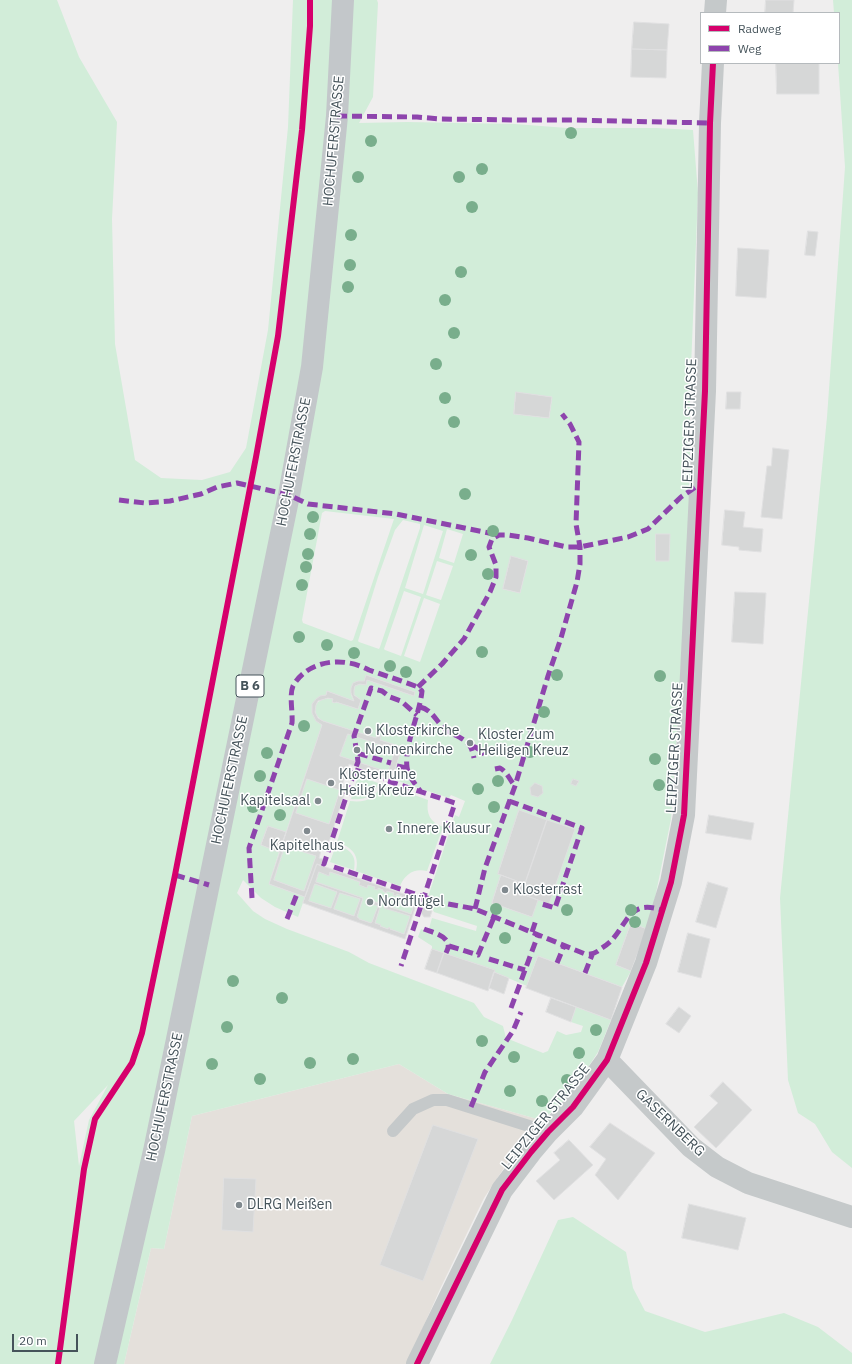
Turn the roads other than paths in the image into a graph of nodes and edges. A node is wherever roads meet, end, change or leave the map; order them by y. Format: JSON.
{"nodes":[{"id":1,"x":343,"y":0,"type":"edge"},
{"id":2,"x":716,"y":0,"type":"edge"},
{"id":3,"x":715,"y":12,"type":"edge"},
{"id":4,"x":713,"y":64,"type":"edge"},
{"id":5,"x":607,"y":1060,"type":"junction"},
{"id":6,"x":393,"y":1131,"type":"dead end"},
{"id":7,"x":548,"y":1132,"type":"junction"},
{"id":8,"x":852,"y":1217,"type":"edge"},
{"id":9,"x":105,"y":1364,"type":"edge"},
{"id":10,"x":416,"y":1364,"type":"edge"}],
"edges":[{"from":1,"to":9,"type":"main road","name":"HOCHUFERSTRASSE","number":"B 6"},
{"from":2,"to":3,"type":"street"},
{"from":4,"to":5,"type":"street","name":"LEIPZIGER STRASSE"},
{"from":5,"to":7,"type":"street","name":"LEIPZIGER STRASSE"},
{"from":5,"to":8,"type":"street","name":"GASERNBERG"},
{"from":6,"to":7,"type":"lane"},
{"from":7,"to":10,"type":"street","name":"LEIPZIGER STRASSE"}]}
